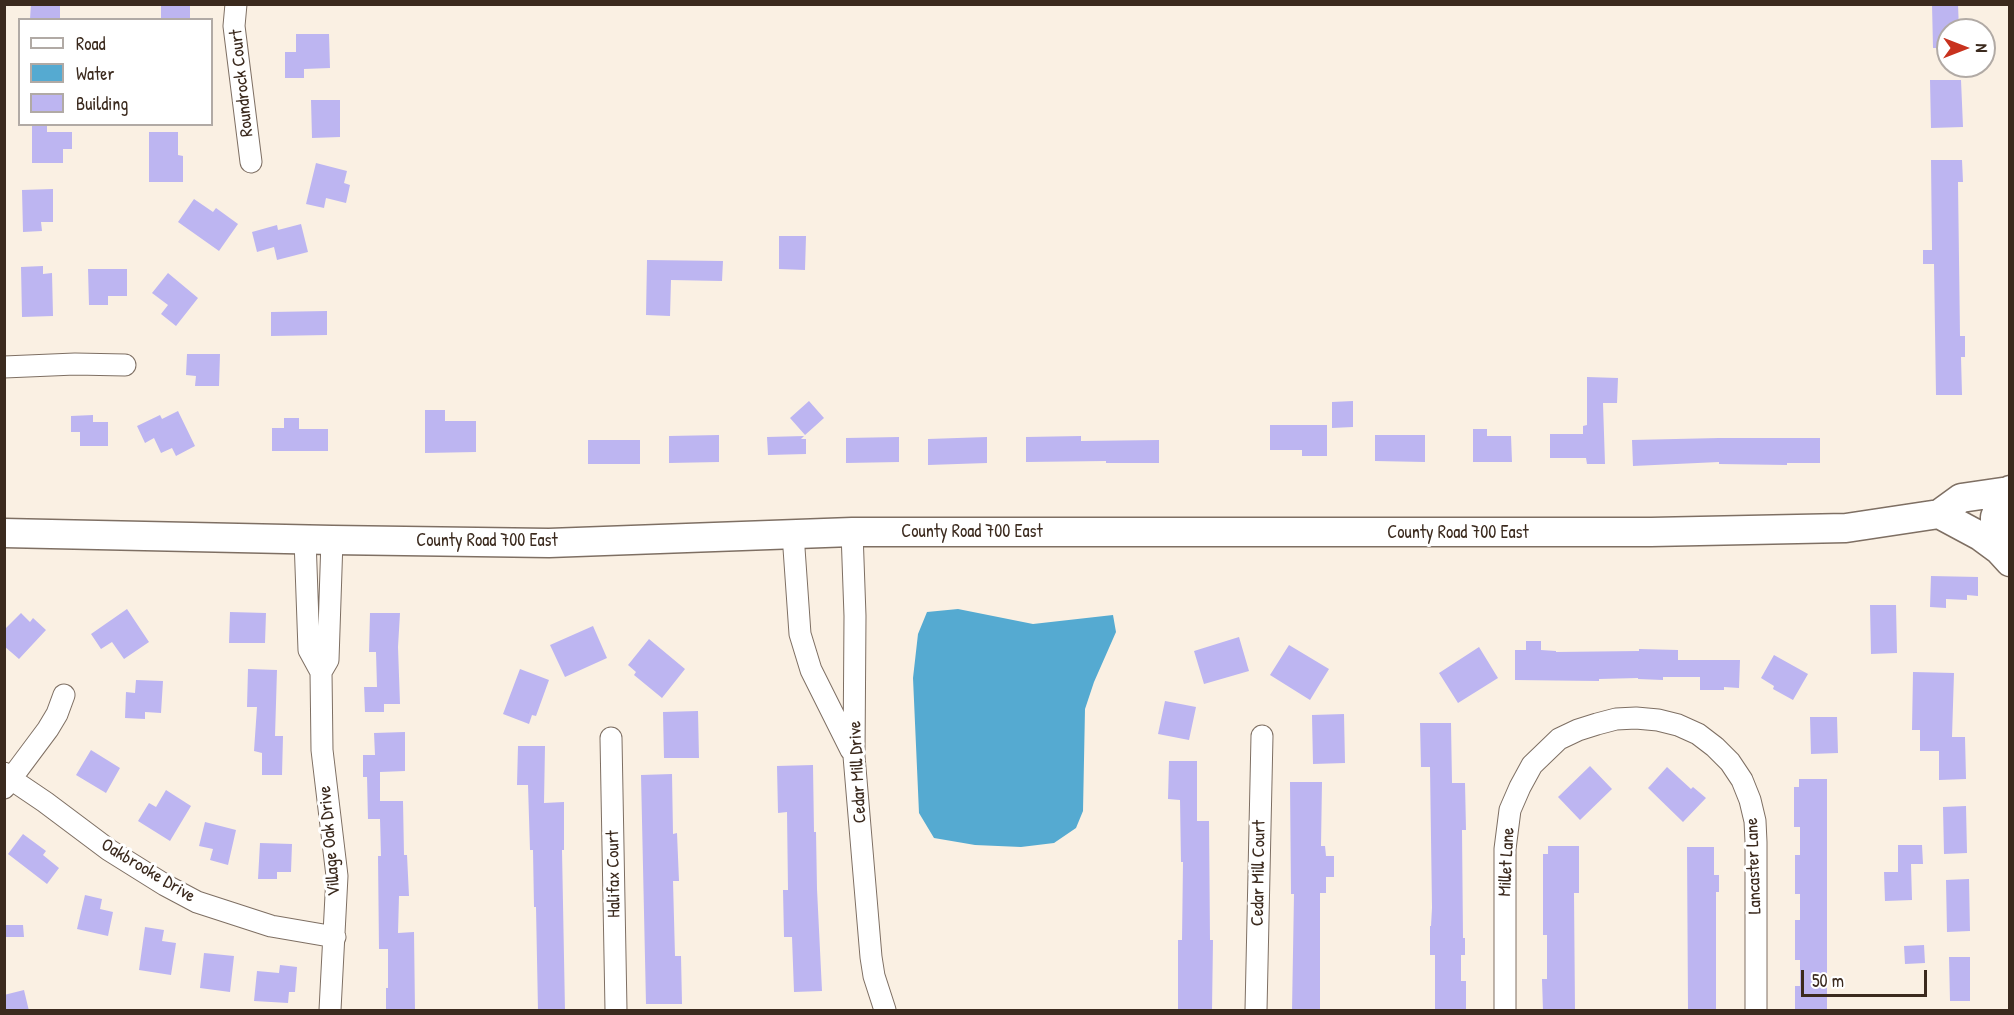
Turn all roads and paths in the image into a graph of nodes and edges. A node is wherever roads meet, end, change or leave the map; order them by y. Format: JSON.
{"nodes":[{"id":1,"x":236,"y":4,"type":"edge"},
{"id":2,"x":251,"y":162,"type":"dead end"},
{"id":3,"x":125,"y":365,"type":"dead end"},
{"id":4,"x":4,"y":367,"type":"edge"},
{"id":5,"x":2009,"y":490,"type":"edge"},
{"id":6,"x":1939,"y":514,"type":"junction"},
{"id":7,"x":852,"y":532,"type":"junction"},
{"id":8,"x":4,"y":533,"type":"edge"},
{"id":9,"x":794,"y":534,"type":"junction"},
{"id":10,"x":318,"y":540,"type":"junction"},
{"id":11,"x":2004,"y":556,"type":"edge"},
{"id":12,"x":64,"y":695,"type":"dead end"},
{"id":13,"x":1636,"y":718,"type":"joint"},
{"id":14,"x":1262,"y":736,"type":"dead end"},
{"id":15,"x":611,"y":738,"type":"dead end"},
{"id":16,"x":854,"y":756,"type":"junction"},
{"id":17,"x":7,"y":780,"type":"edge"},
{"id":18,"x":335,"y":938,"type":"junction"},
{"id":19,"x":330,"y":1011,"type":"edge"},
{"id":20,"x":616,"y":1011,"type":"edge"},
{"id":21,"x":885,"y":1011,"type":"edge"},
{"id":22,"x":1256,"y":1011,"type":"edge"},
{"id":23,"x":1505,"y":1011,"type":"edge"},
{"id":24,"x":1756,"y":1011,"type":"edge"}],
"edges":[{"from":1,"to":2,"type":"street","name":"Roundrock Court"},
{"from":3,"to":4,"type":"street"},
{"from":5,"to":6,"type":"main road","name":"County Road 700 East"},
{"from":5,"to":11,"type":"main road"},
{"from":6,"to":7,"type":"main road","name":"County Road 700 East"},
{"from":6,"to":11,"type":"main road"},
{"from":7,"to":9,"type":"main road","name":"County Road 700 East"},
{"from":7,"to":16,"type":"street","name":"Cedar Mill Drive"},
{"from":8,"to":10,"type":"main road","name":"County Road 700 East"},
{"from":9,"to":10,"type":"main road","name":"County Road 700 East"},
{"from":9,"to":16,"type":"street"},
{"from":10,"to":18,"type":"street","name":"Village Oak Drive"},
{"from":12,"to":17,"type":"street"},
{"from":13,"to":23,"type":"street","name":"Millet Lane"},
{"from":13,"to":24,"type":"street","name":"Lancaster Lane"},
{"from":14,"to":22,"type":"street","name":"Cedar Mill Court"},
{"from":15,"to":20,"type":"street","name":"Halifax Court"},
{"from":16,"to":21,"type":"street","name":"Cedar Mill Drive"},
{"from":17,"to":18,"type":"street","name":"Oakbrooke Drive"},
{"from":18,"to":19,"type":"street","name":"Village Oak Drive"}]}
